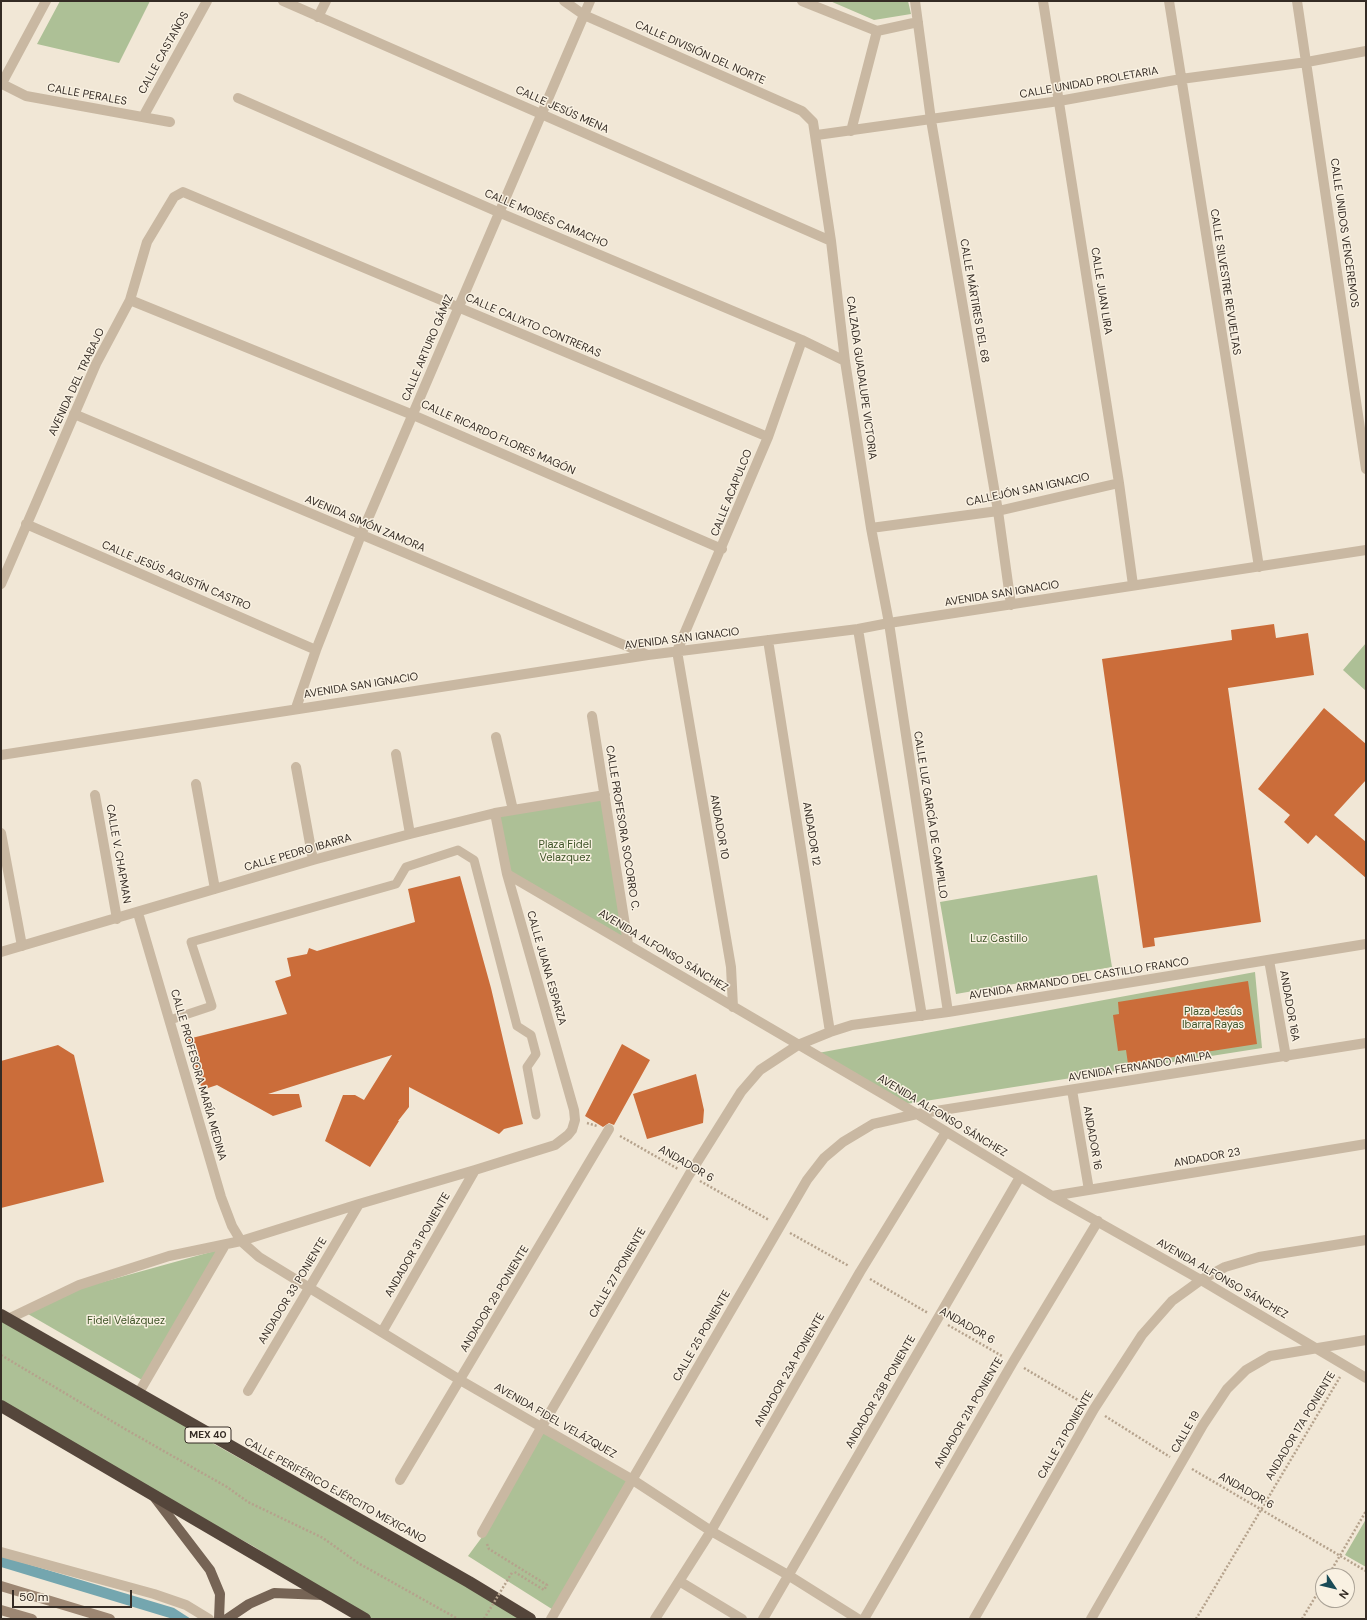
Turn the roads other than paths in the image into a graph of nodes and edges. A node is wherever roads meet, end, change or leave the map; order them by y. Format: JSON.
{"nodes":[{"id":1,"x":46,"y":1,"type":"edge"},
{"id":2,"x":207,"y":1,"type":"edge"},
{"id":3,"x":283,"y":1,"type":"edge"},
{"id":4,"x":326,"y":1,"type":"edge"},
{"id":5,"x":564,"y":1,"type":"edge"},
{"id":6,"x":590,"y":1,"type":"edge"},
{"id":7,"x":802,"y":1,"type":"edge"},
{"id":8,"x":915,"y":1,"type":"edge"},
{"id":9,"x":1043,"y":1,"type":"edge"},
{"id":10,"x":1169,"y":1,"type":"edge"},
{"id":11,"x":1297,"y":1,"type":"edge"},
{"id":12,"x":584,"y":15,"type":"junction"},
{"id":13,"x":318,"y":17,"type":"junction"},
{"id":14,"x":918,"y":22,"type":"junction"},
{"id":15,"x":877,"y":31,"type":"junction"},
{"id":16,"x":1366,"y":51,"type":"edge"},
{"id":17,"x":1307,"y":62,"type":"junction"},
{"id":18,"x":1181,"y":79,"type":"junction"},
{"id":19,"x":1,"y":85,"type":"edge"},
{"id":20,"x":238,"y":98,"type":"dead end"},
{"id":21,"x":1059,"y":101,"type":"junction"},
{"id":22,"x":541,"y":114,"type":"junction"},
{"id":23,"x":143,"y":117,"type":"junction"},
{"id":24,"x":931,"y":120,"type":"junction"},
{"id":25,"x":170,"y":122,"type":"dead end"},
{"id":26,"x":851,"y":131,"type":"junction"},
{"id":27,"x":816,"y":135,"type":"junction"},
{"id":28,"x":178,"y":193,"type":"joint"},
{"id":29,"x":498,"y":212,"type":"junction"},
{"id":30,"x":831,"y":241,"type":"junction"},
{"id":31,"x":130,"y":300,"type":"junction"},
{"id":32,"x":458,"y":308,"type":"junction"},
{"id":33,"x":802,"y":340,"type":"junction"},
{"id":34,"x":845,"y":361,"type":"junction"},
{"id":35,"x":74,"y":414,"type":"junction"},
{"id":36,"x":413,"y":414,"type":"junction"},
{"id":37,"x":768,"y":437,"type":"junction"},
{"id":38,"x":1366,"y":469,"type":"edge"},
{"id":39,"x":1119,"y":482,"type":"junction"},
{"id":40,"x":998,"y":511,"type":"junction"},
{"id":41,"x":26,"y":524,"type":"junction"},
{"id":42,"x":871,"y":528,"type":"junction"},
{"id":43,"x":361,"y":535,"type":"junction"},
{"id":44,"x":722,"y":549,"type":"junction"},
{"id":45,"x":1366,"y":550,"type":"edge"},
{"id":46,"x":1259,"y":567,"type":"junction"},
{"id":47,"x":1,"y":584,"type":"edge"},
{"id":48,"x":1133,"y":585,"type":"junction"},
{"id":49,"x":1011,"y":605,"type":"junction"},
{"id":50,"x":889,"y":623,"type":"junction"},
{"id":51,"x":858,"y":629,"type":"junction"},
{"id":52,"x":768,"y":640,"type":"junction"},
{"id":53,"x":316,"y":650,"type":"junction"},
{"id":54,"x":677,"y":652,"type":"junction"},
{"id":55,"x":648,"y":655,"type":"junction"},
{"id":56,"x":296,"y":708,"type":"junction"},
{"id":57,"x":592,"y":716,"type":"dead end"},
{"id":58,"x":496,"y":737,"type":"dead end"},
{"id":59,"x":396,"y":754,"type":"dead end"},
{"id":60,"x":1,"y":755,"type":"edge"},
{"id":61,"x":296,"y":767,"type":"dead end"},
{"id":62,"x":196,"y":784,"type":"dead end"},
{"id":63,"x":95,"y":795,"type":"dead end"},
{"id":64,"x":605,"y":795,"type":"junction"},
{"id":65,"x":513,"y":810,"type":"junction"},
{"id":66,"x":495,"y":813,"type":"junction"},
{"id":67,"x":1,"y":832,"type":"edge"},
{"id":68,"x":410,"y":834,"type":"junction"},
{"id":69,"x":313,"y":860,"type":"junction"},
{"id":70,"x":507,"y":874,"type":"junction"},
{"id":71,"x":215,"y":889,"type":"junction"},
{"id":72,"x":138,"y":913,"type":"junction"},
{"id":73,"x":117,"y":919,"type":"junction"},
{"id":74,"x":628,"y":944,"type":"junction"},
{"id":75,"x":1366,"y":944,"type":"edge"},
{"id":76,"x":22,"y":946,"type":"junction"},
{"id":77,"x":1,"y":952,"type":"edge"},
{"id":78,"x":1269,"y":960,"type":"junction"},
{"id":79,"x":733,"y":1006,"type":"junction"},
{"id":80,"x":948,"y":1012,"type":"junction"},
{"id":81,"x":922,"y":1016,"type":"junction"},
{"id":82,"x":170,"y":1020,"type":"junction"},
{"id":83,"x":830,"y":1032,"type":"junction"},
{"id":84,"x":1366,"y":1043,"type":"edge"},
{"id":85,"x":798,"y":1046,"type":"junction"},
{"id":86,"x":1286,"y":1057,"type":"junction"},
{"id":87,"x":1072,"y":1090,"type":"junction"},
{"id":88,"x":917,"y":1114,"type":"junction"},
{"id":89,"x":536,"y":1115,"type":"dead end"},
{"id":90,"x":609,"y":1129,"type":"road end"},
{"id":91,"x":946,"y":1132,"type":"junction"},
{"id":92,"x":1366,"y":1144,"type":"edge"},
{"id":93,"x":475,"y":1170,"type":"junction"},
{"id":94,"x":1020,"y":1176,"type":"junction"},
{"id":95,"x":1089,"y":1190,"type":"junction"},
{"id":96,"x":1052,"y":1196,"type":"junction"},
{"id":97,"x":359,"y":1204,"type":"junction"},
{"id":98,"x":1098,"y":1221,"type":"junction"},
{"id":99,"x":1366,"y":1240,"type":"edge"},
{"id":100,"x":241,"y":1241,"type":"junction"},
{"id":101,"x":225,"y":1245,"type":"junction"},
{"id":102,"x":1201,"y":1280,"type":"junction"},
{"id":103,"x":309,"y":1286,"type":"junction"},
{"id":104,"x":4,"y":1317,"type":"edge"},
{"id":105,"x":382,"y":1332,"type":"junction"},
{"id":106,"x":1366,"y":1340,"type":"edge"},
{"id":107,"x":1316,"y":1348,"type":"junction"},
{"id":108,"x":1366,"y":1378,"type":"edge"},
{"id":109,"x":460,"y":1380,"type":"junction"},
{"id":110,"x":248,"y":1391,"type":"dead end"},
{"id":111,"x":138,"y":1394,"type":"junction"},
{"id":112,"x":1,"y":1406,"type":"edge"},
{"id":113,"x":541,"y":1428,"type":"junction"},
{"id":114,"x":400,"y":1480,"type":"dead end"},
{"id":115,"x":633,"y":1480,"type":"junction"},
{"id":116,"x":151,"y":1493,"type":"junction"},
{"id":117,"x":711,"y":1530,"type":"junction"},
{"id":118,"x":482,"y":1533,"type":"road end"},
{"id":119,"x":1,"y":1552,"type":"edge"},
{"id":120,"x":788,"y":1575,"type":"junction"},
{"id":121,"x":679,"y":1581,"type":"junction"},
{"id":122,"x":1,"y":1586,"type":"edge"},
{"id":123,"x":324,"y":1595,"type":"junction"},
{"id":124,"x":1,"y":1610,"type":"edge"},
{"id":125,"x":32,"y":1619,"type":"edge"},
{"id":126,"x":110,"y":1619,"type":"edge"},
{"id":127,"x":209,"y":1619,"type":"edge"},
{"id":128,"x":219,"y":1619,"type":"edge"},
{"id":129,"x":227,"y":1619,"type":"edge"},
{"id":130,"x":365,"y":1619,"type":"edge"},
{"id":131,"x":530,"y":1619,"type":"edge"},
{"id":132,"x":551,"y":1619,"type":"edge"},
{"id":133,"x":655,"y":1619,"type":"edge"},
{"id":134,"x":742,"y":1619,"type":"edge"},
{"id":135,"x":763,"y":1619,"type":"edge"},
{"id":136,"x":858,"y":1619,"type":"edge"},
{"id":137,"x":864,"y":1619,"type":"edge"},
{"id":138,"x":974,"y":1619,"type":"edge"},
{"id":139,"x":1091,"y":1619,"type":"edge"}],
"edges":[{"from":1,"to":19,"type":"street"},
{"from":2,"to":23,"type":"street","name":"CALLE CASTAÑOS"},
{"from":3,"to":13,"type":"street","name":"CALLE JESÚS MENA"},
{"from":4,"to":13,"type":"street"},
{"from":5,"to":12,"type":"street","name":"CALLE DIVISIÓN DEL NORTE"},
{"from":6,"to":12,"type":"street","name":"CALLE ARTURO GÁMIZ"},
{"from":7,"to":15,"type":"street"},
{"from":8,"to":14,"type":"street","name":"CALLE MÁRTIRES DEL 68"},
{"from":9,"to":21,"type":"street","name":"CALLE JUAN LIRA"},
{"from":10,"to":18,"type":"street","name":"CALLE SILVESTRE REVUELTAS"},
{"from":11,"to":17,"type":"street","name":"CALLE UNIDOS VENCEREMOS"},
{"from":12,"to":22,"type":"street","name":"CALLE ARTURO GÁMIZ"},
{"from":12,"to":27,"type":"street","name":"CALLE DIVISIÓN DEL NORTE"},
{"from":13,"to":22,"type":"street","name":"CALLE JESÚS MENA"},
{"from":14,"to":15,"type":"street"},
{"from":14,"to":24,"type":"street","name":"CALLE MÁRTIRES DEL 68"},
{"from":15,"to":26,"type":"street"},
{"from":16,"to":17,"type":"street","name":"CALLE UNIDAD PROLETARIA"},
{"from":17,"to":18,"type":"street","name":"CALLE UNIDAD PROLETARIA"},
{"from":17,"to":38,"type":"street","name":"CALLE UNIDOS VENCEREMOS"},
{"from":18,"to":21,"type":"street","name":"CALLE UNIDAD PROLETARIA"},
{"from":18,"to":46,"type":"street","name":"CALLE SILVESTRE REVUELTAS"},
{"from":19,"to":23,"type":"street","name":"CALLE PERALES"},
{"from":20,"to":29,"type":"street","name":"CALLE MOISÉS CAMACHO"},
{"from":21,"to":24,"type":"street","name":"CALLE UNIDAD PROLETARIA"},
{"from":21,"to":39,"type":"street","name":"CALLE JUAN LIRA"},
{"from":22,"to":29,"type":"street","name":"CALLE ARTURO GÁMIZ"},
{"from":22,"to":30,"type":"street","name":"CALLE JESÚS MENA"},
{"from":23,"to":25,"type":"street","name":"CALLE PERALES"},
{"from":24,"to":26,"type":"street","name":"CALLE UNIDAD PROLETARIA"},
{"from":24,"to":40,"type":"street","name":"CALLE MÁRTIRES DEL 68"},
{"from":26,"to":27,"type":"street","name":"CALLE UNIDAD PROLETARIA"},
{"from":27,"to":30,"type":"street","name":"CALZADA GUADALUPE VICTORIA"},
{"from":28,"to":31,"type":"street","name":"AVENIDA DEL TRABAJO"},
{"from":28,"to":32,"type":"street","name":"CALLE CALIXTO CONTRERAS"},
{"from":29,"to":32,"type":"street","name":"CALLE ARTURO GÁMIZ"},
{"from":29,"to":33,"type":"street","name":"CALLE MOISÉS CAMACHO"},
{"from":30,"to":34,"type":"street","name":"CALZADA GUADALUPE VICTORIA"},
{"from":31,"to":35,"type":"street","name":"AVENIDA DEL TRABAJO"},
{"from":31,"to":36,"type":"street","name":"CALLE RICARDO FLORES MAGÓN"},
{"from":32,"to":36,"type":"street","name":"CALLE ARTURO GÁMIZ"},
{"from":32,"to":37,"type":"street","name":"CALLE CALIXTO CONTRERAS"},
{"from":33,"to":34,"type":"street","name":"CALLE MOISÉS CAMACHO"},
{"from":33,"to":37,"type":"street","name":"CALLE ACAPULCO"},
{"from":34,"to":42,"type":"street","name":"CALZADA GUADALUPE VICTORIA"},
{"from":35,"to":41,"type":"street","name":"AVENIDA DEL TRABAJO"},
{"from":35,"to":43,"type":"street","name":"AVENIDA SIMÓN ZAMORA"},
{"from":36,"to":43,"type":"street","name":"CALLE ARTURO GÁMIZ"},
{"from":36,"to":44,"type":"street","name":"CALLE RICARDO FLORES MAGÓN"},
{"from":37,"to":44,"type":"street","name":"CALLE ACAPULCO"},
{"from":39,"to":40,"type":"street","name":"CALLEJÓN SAN IGNACIO"},
{"from":39,"to":48,"type":"street","name":"CALLE JUAN LIRA"},
{"from":40,"to":42,"type":"street","name":"CALLEJÓN SAN IGNACIO"},
{"from":40,"to":49,"type":"street","name":"CALLE MÁRTIRES DEL 68"},
{"from":41,"to":47,"type":"street","name":"AVENIDA DEL TRABAJO"},
{"from":41,"to":53,"type":"street","name":"CALLE JESÚS AGUSTÍN CASTRO"},
{"from":42,"to":50,"type":"street","name":"CALZADA GUADALUPE VICTORIA"},
{"from":43,"to":53,"type":"street","name":"CALLE ARTURO GÁMIZ"},
{"from":43,"to":55,"type":"street","name":"AVENIDA SIMÓN ZAMORA"},
{"from":44,"to":54,"type":"street","name":"CALLE ACAPULCO"},
{"from":45,"to":46,"type":"street","name":"AVENIDA SAN IGNACIO"},
{"from":46,"to":48,"type":"street","name":"AVENIDA SAN IGNACIO"},
{"from":48,"to":49,"type":"street","name":"AVENIDA SAN IGNACIO"},
{"from":49,"to":50,"type":"street","name":"AVENIDA SAN IGNACIO"},
{"from":50,"to":51,"type":"street","name":"AVENIDA SAN IGNACIO"},
{"from":50,"to":80,"type":"street","name":"CALLE LUZ GARCÍA DE CAMPILLO"},
{"from":51,"to":52,"type":"street","name":"AVENIDA SAN IGNACIO"},
{"from":51,"to":81,"type":"street"},
{"from":52,"to":54,"type":"street","name":"AVENIDA SAN IGNACIO"},
{"from":52,"to":83,"type":"street","name":"ANDADOR 12"},
{"from":53,"to":56,"type":"street","name":"CALLE ARTURO GÁMIZ"},
{"from":54,"to":55,"type":"street","name":"AVENIDA SAN IGNACIO"},
{"from":54,"to":79,"type":"street","name":"ANDADOR 10"},
{"from":55,"to":56,"type":"street","name":"AVENIDA SAN IGNACIO"},
{"from":56,"to":60,"type":"street","name":"AVENIDA SAN IGNACIO"},
{"from":57,"to":64,"type":"street","name":"CALLE PROFESORA SOCORRO C."},
{"from":58,"to":65,"type":"street"},
{"from":59,"to":68,"type":"street"},
{"from":61,"to":69,"type":"street"},
{"from":62,"to":71,"type":"street"},
{"from":63,"to":73,"type":"street","name":"CALLE V. CHAPMAN"},
{"from":64,"to":65,"type":"street","name":"CALLE PEDRO IBARRA"},
{"from":64,"to":74,"type":"street","name":"CALLE PROFESORA SOCORRO C."},
{"from":65,"to":66,"type":"street","name":"CALLE PEDRO IBARRA"},
{"from":66,"to":68,"type":"street","name":"CALLE PEDRO IBARRA"},
{"from":66,"to":70,"type":"street","name":"CALLE JUANA ESPARZA"},
{"from":67,"to":76,"type":"street"},
{"from":68,"to":69,"type":"street","name":"CALLE PEDRO IBARRA"},
{"from":69,"to":71,"type":"street","name":"CALLE PEDRO IBARRA"},
{"from":70,"to":74,"type":"street","name":"AVENIDA ALFONSO SÁNCHEZ"},
{"from":70,"to":93,"type":"street","name":"CALLE JUANA ESPARZA"},
{"from":71,"to":72,"type":"street","name":"CALLE PEDRO IBARRA"},
{"from":72,"to":73,"type":"street","name":"CALLE PEDRO IBARRA"},
{"from":72,"to":82,"type":"street","name":"CALLE PROFESORA MARÍA MEDINA"},
{"from":73,"to":76,"type":"street","name":"CALLE PEDRO IBARRA"},
{"from":74,"to":79,"type":"street","name":"AVENIDA ALFONSO SÁNCHEZ"},
{"from":75,"to":78,"type":"street","name":"AVENIDA ARMANDO DEL CASTILLO FRANCO"},
{"from":76,"to":77,"type":"street","name":"CALLE PEDRO IBARRA"},
{"from":78,"to":80,"type":"street","name":"AVENIDA ARMANDO DEL CASTILLO FRANCO"},
{"from":78,"to":86,"type":"street","name":"ANDADOR 16A"},
{"from":79,"to":85,"type":"street","name":"AVENIDA ALFONSO SÁNCHEZ"},
{"from":80,"to":81,"type":"street","name":"AVENIDA ARMANDO DEL CASTILLO FRANCO"},
{"from":81,"to":83,"type":"street","name":"AVENIDA ARMANDO DEL CASTILLO FRANCO"},
{"from":82,"to":89,"type":"lane"},
{"from":82,"to":100,"type":"street","name":"CALLE PROFESORA MARÍA MEDINA"},
{"from":83,"to":85,"type":"street","name":"AVENIDA ARMANDO DEL CASTILLO FRANCO"},
{"from":84,"to":86,"type":"street","name":"AVENIDA FERNANDO AMILPA"},
{"from":85,"to":88,"type":"street","name":"AVENIDA ALFONSO SÁNCHEZ"},
{"from":85,"to":113,"type":"street","name":"CALLE 27 PONIENTE"},
{"from":86,"to":87,"type":"street","name":"AVENIDA FERNANDO AMILPA"},
{"from":87,"to":88,"type":"street","name":"AVENIDA FERNANDO AMILPA"},
{"from":87,"to":95,"type":"street","name":"ANDADOR 16"},
{"from":88,"to":91,"type":"street","name":"AVENIDA ALFONSO SÁNCHEZ"},
{"from":88,"to":115,"type":"street","name":"CALLE 25 PONIENTE"},
{"from":90,"to":109,"type":"street","name":"ANDADOR 29 PONIENTE"},
{"from":91,"to":94,"type":"street","name":"AVENIDA ALFONSO SÁNCHEZ"},
{"from":91,"to":117,"type":"street","name":"ANDADOR 23A PONIENTE"},
{"from":92,"to":95,"type":"street","name":"ANDADOR 23"},
{"from":93,"to":97,"type":"street"},
{"from":93,"to":105,"type":"street","name":"ANDADOR 31 PONIENTE"},
{"from":94,"to":96,"type":"street","name":"AVENIDA ALFONSO SÁNCHEZ"},
{"from":94,"to":120,"type":"street","name":"ANDADOR 23B PONIENTE"},
{"from":95,"to":96,"type":"street","name":"ANDADOR 23"},
{"from":96,"to":98,"type":"street","name":"AVENIDA ALFONSO SÁNCHEZ"},
{"from":97,"to":100,"type":"street"},
{"from":97,"to":103,"type":"street","name":"ANDADOR 33 PONIENTE"},
{"from":98,"to":102,"type":"street","name":"AVENIDA ALFONSO SÁNCHEZ"},
{"from":98,"to":137,"type":"street","name":"ANDADOR 21A PONIENTE"},
{"from":99,"to":102,"type":"street","name":"CALLE 21 PONIENTE"},
{"from":100,"to":101,"type":"street"},
{"from":100,"to":103,"type":"street","name":"AVENIDA FIDEL VELÁZQUEZ"},
{"from":101,"to":104,"type":"street"},
{"from":101,"to":111,"type":"street"},
{"from":102,"to":107,"type":"street","name":"AVENIDA ALFONSO SÁNCHEZ"},
{"from":102,"to":138,"type":"street","name":"CALLE 21 PONIENTE"},
{"from":103,"to":105,"type":"street","name":"AVENIDA FIDEL VELÁZQUEZ"},
{"from":103,"to":110,"type":"street","name":"ANDADOR 33 PONIENTE"},
{"from":104,"to":111,"type":"highway","name":"CALLE PERIFÉRICO EJÉRCITO MEXICANO","number":"MEX 40"},
{"from":105,"to":109,"type":"street","name":"AVENIDA FIDEL VELÁZQUEZ"},
{"from":106,"to":107,"type":"street","name":"CALLE 19"},
{"from":107,"to":108,"type":"street","name":"AVENIDA ALFONSO SÁNCHEZ"},
{"from":107,"to":139,"type":"street","name":"CALLE 19"},
{"from":109,"to":113,"type":"street","name":"AVENIDA FIDEL VELÁZQUEZ"},
{"from":109,"to":114,"type":"street","name":"ANDADOR 29 PONIENTE"},
{"from":111,"to":131,"type":"highway","name":"CALLE PERIFÉRICO EJÉRCITO MEXICANO","number":"MEX 40"},
{"from":112,"to":116,"type":"highway"},
{"from":113,"to":115,"type":"street","name":"AVENIDA FIDEL VELÁZQUEZ"},
{"from":113,"to":118,"type":"street","name":"CALLE 27 PONIENTE"},
{"from":115,"to":117,"type":"street","name":"AVENIDA FIDEL VELÁZQUEZ"},
{"from":115,"to":132,"type":"street","name":"CALLE 25 PONIENTE"},
{"from":116,"to":123,"type":"highway"},
{"from":116,"to":128,"type":"main road"},
{"from":117,"to":120,"type":"street","name":"AVENIDA FIDEL VELÁZQUEZ"},
{"from":117,"to":121,"type":"street","name":"ANDADOR 23A PONIENTE"},
{"from":119,"to":127,"type":"street"},
{"from":120,"to":135,"type":"street","name":"ANDADOR 23B PONIENTE"},
{"from":120,"to":136,"type":"street","name":"AVENIDA FIDEL VELÁZQUEZ"},
{"from":121,"to":133,"type":"street","name":"ANDADOR 23A PONIENTE"},
{"from":121,"to":134,"type":"street"},
{"from":122,"to":126,"type":"main road"},
{"from":123,"to":129,"type":"main road"},
{"from":123,"to":130,"type":"highway"},
{"from":124,"to":125,"type":"main road"}]}
